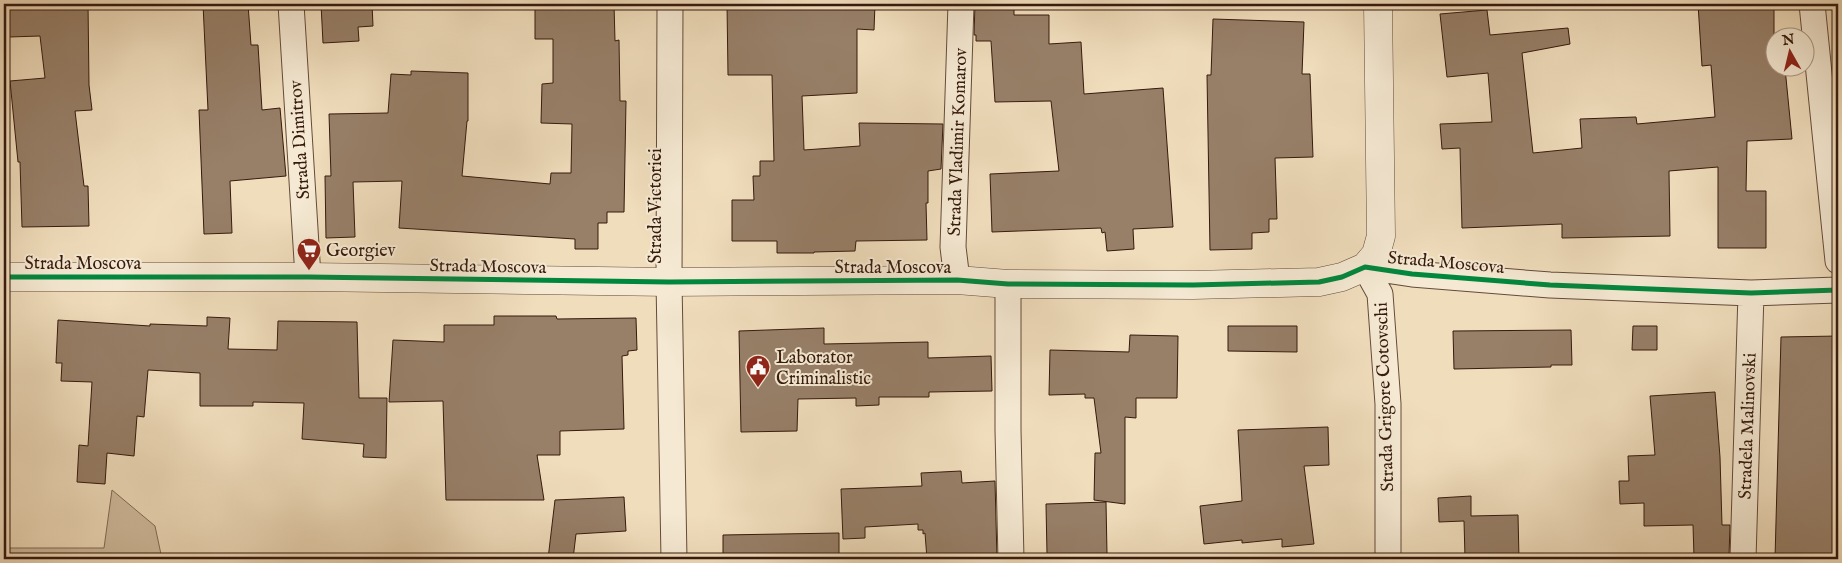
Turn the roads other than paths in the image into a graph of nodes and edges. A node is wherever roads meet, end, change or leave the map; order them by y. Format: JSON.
{"nodes":[{"id":1,"x":291,"y":4,"type":"edge"},
{"id":2,"x":670,"y":4,"type":"edge"},
{"id":3,"x":961,"y":4,"type":"edge"},
{"id":4,"x":1378,"y":4,"type":"edge"},
{"id":5,"x":1812,"y":4,"type":"edge"},
{"id":6,"x":1838,"y":261,"type":"edge"},
{"id":7,"x":1365,"y":267,"type":"junction"},
{"id":8,"x":4,"y":277,"type":"edge"},
{"id":9,"x":308,"y":277,"type":"junction"},
{"id":10,"x":957,"y":280,"type":"junction"},
{"id":11,"x":669,"y":282,"type":"junction"},
{"id":12,"x":1008,"y":284,"type":"junction"},
{"id":13,"x":1838,"y":290,"type":"edge"},
{"id":14,"x":1751,"y":293,"type":"junction"},
{"id":15,"x":674,"y":559,"type":"edge"},
{"id":16,"x":1011,"y":559,"type":"edge"},
{"id":17,"x":1388,"y":559,"type":"edge"},
{"id":18,"x":1743,"y":559,"type":"edge"}],
"edges":[{"from":1,"to":9,"type":"street","name":"Strada Dimitrov"},
{"from":2,"to":11,"type":"street","name":"Strada Victoriei"},
{"from":3,"to":10,"type":"street","name":"Strada Vladimir Komarov"},
{"from":4,"to":7,"type":"street"},
{"from":5,"to":6,"type":"street"},
{"from":7,"to":12,"type":"street","name":"Strada Moscova"},
{"from":7,"to":14,"type":"street","name":"Strada Moscova"},
{"from":7,"to":17,"type":"street","name":"Strada Grigore Cotovschi"},
{"from":8,"to":9,"type":"street","name":"Strada Moscova"},
{"from":9,"to":11,"type":"street","name":"Strada Moscova"},
{"from":10,"to":11,"type":"street","name":"Strada Moscova"},
{"from":10,"to":12,"type":"street","name":"Strada Moscova"},
{"from":11,"to":15,"type":"street","name":"Strada Victoriei"},
{"from":12,"to":16,"type":"street"},
{"from":13,"to":14,"type":"street","name":"Strada Moscova"},
{"from":14,"to":18,"type":"street","name":"Stradela Malinovski"}]}
